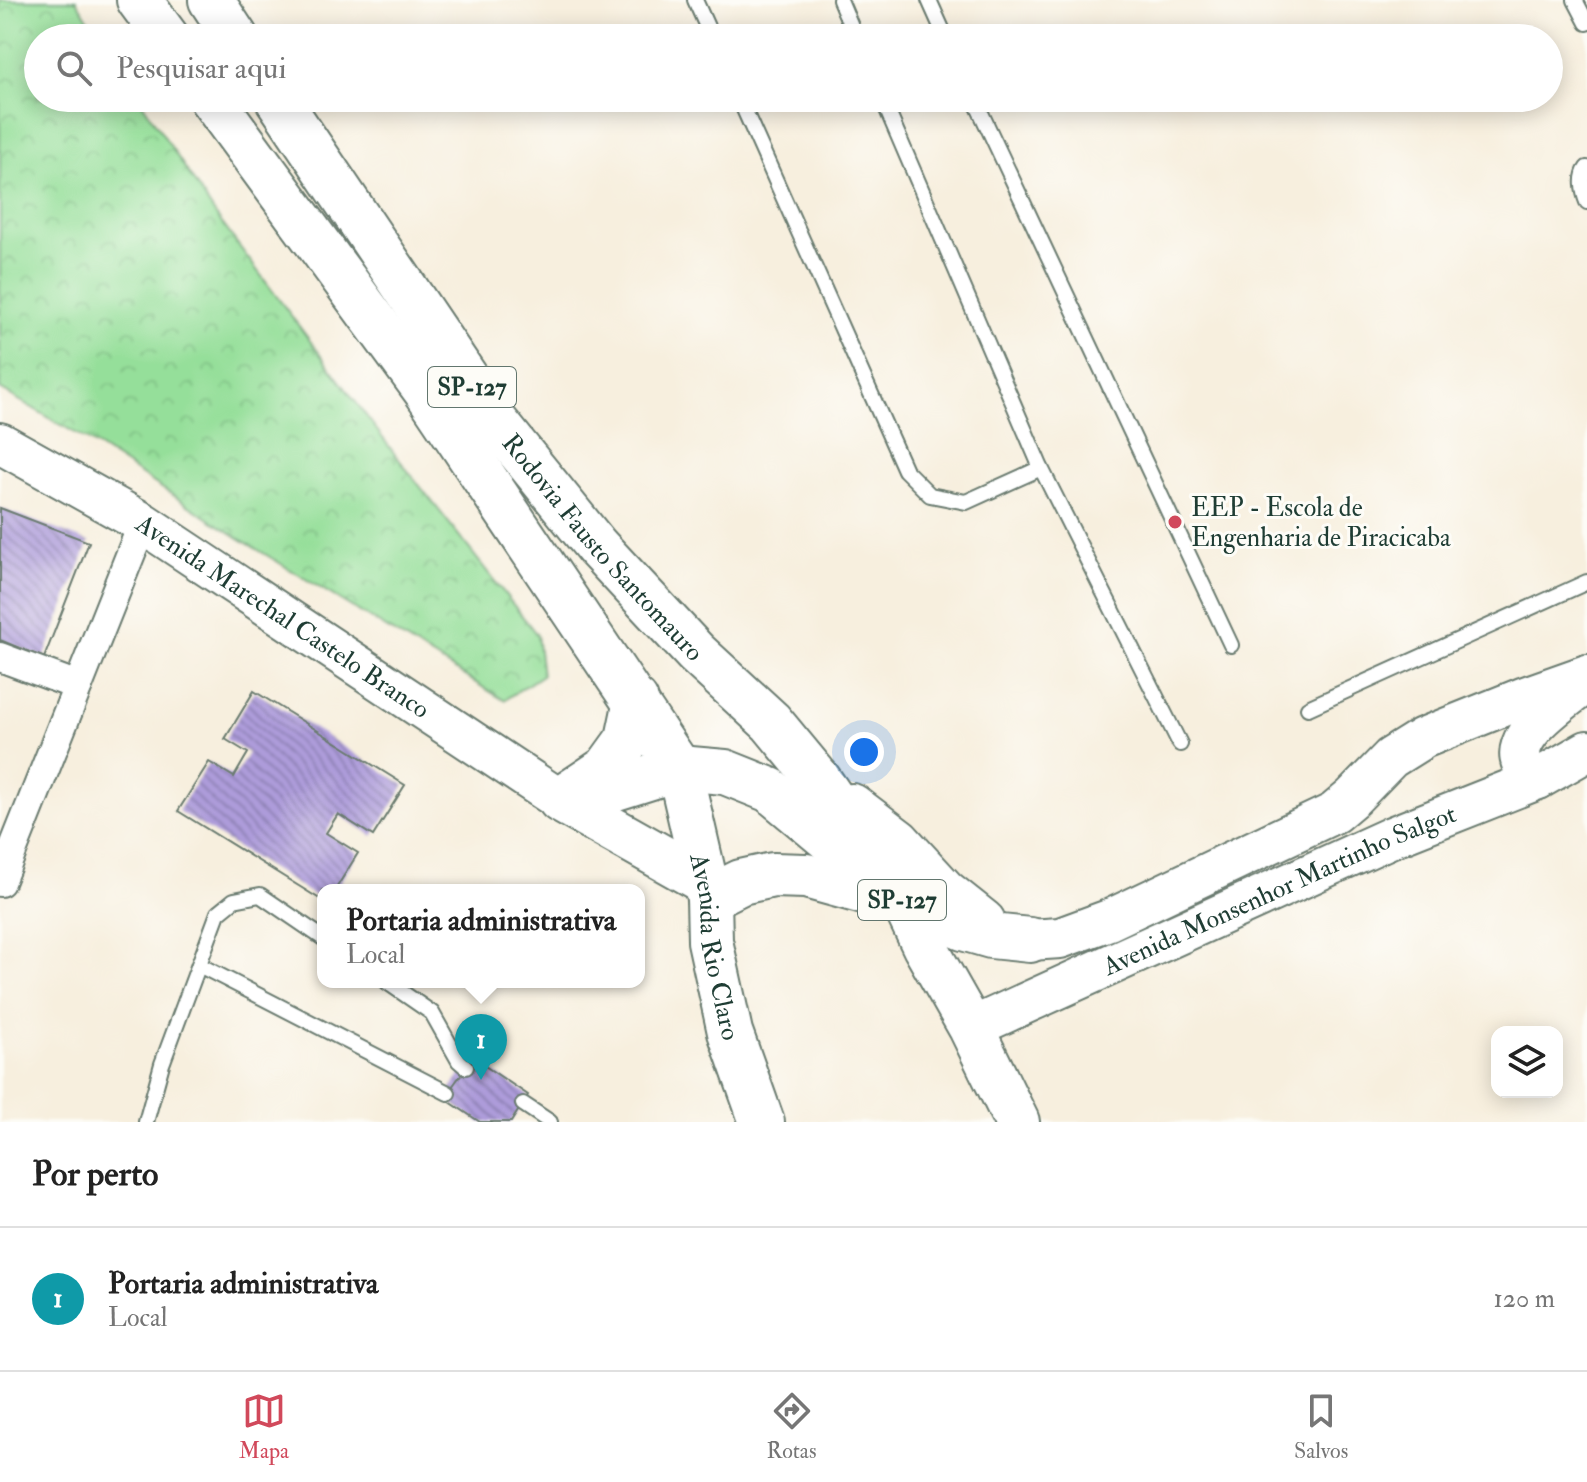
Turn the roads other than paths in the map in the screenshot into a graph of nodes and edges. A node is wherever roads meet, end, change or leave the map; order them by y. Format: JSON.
{"nodes":[{"id":1,"x":139,"y":0,"type":"edge"},
{"id":2,"x":211,"y":0,"type":"edge"},
{"id":3,"x":695,"y":0,"type":"edge"},
{"id":4,"x":840,"y":0,"type":"edge"},
{"id":5,"x":929,"y":0,"type":"edge"},
{"id":6,"x":1575,"y":0,"type":"edge"},
{"id":7,"x":1587,"y":23,"type":"edge"},
{"id":8,"x":157,"y":24,"type":"edge"},
{"id":9,"x":227,"y":24,"type":"edge"},
{"id":10,"x":706,"y":24,"type":"edge"},
{"id":11,"x":850,"y":24,"type":"edge"},
{"id":12,"x":940,"y":24,"type":"edge"},
{"id":13,"x":221,"y":112,"type":"edge"},
{"id":14,"x":286,"y":112,"type":"edge"},
{"id":15,"x":745,"y":112,"type":"edge"},
{"id":16,"x":888,"y":112,"type":"edge"},
{"id":17,"x":981,"y":112,"type":"edge"},
{"id":18,"x":1587,"y":168,"type":"edge"},
{"id":19,"x":1587,"y":202,"type":"edge"},
{"id":20,"x":0,"y":443,"type":"edge"},
{"id":21,"x":1041,"y":468,"type":"junction"},
{"id":22,"x":143,"y":523,"type":"junction"},
{"id":23,"x":1587,"y":582,"type":"edge"},
{"id":24,"x":1231,"y":645,"type":"dead end"},
{"id":25,"x":0,"y":657,"type":"edge"},
{"id":26,"x":1587,"y":678,"type":"edge"},
{"id":27,"x":78,"y":686,"type":"junction"},
{"id":28,"x":636,"y":701,"type":"junction"},
{"id":29,"x":1308,"y":708,"type":"dead end"},
{"id":30,"x":1180,"y":744,"type":"dead end"},
{"id":31,"x":1587,"y":751,"type":"edge"},
{"id":32,"x":679,"y":768,"type":"junction"},
{"id":33,"x":1538,"y":779,"type":"junction"},
{"id":34,"x":819,"y":780,"type":"junction"},
{"id":35,"x":560,"y":800,"type":"junction"},
{"id":36,"x":0,"y":882,"type":"edge"},
{"id":37,"x":706,"y":889,"type":"junction"},
{"id":38,"x":904,"y":903,"type":"junction"},
{"id":39,"x":317,"y":934,"type":"edge"},
{"id":40,"x":1030,"y":940,"type":"junction"},
{"id":41,"x":199,"y":965,"type":"junction"},
{"id":42,"x":396,"y":988,"type":"edge"},
{"id":43,"x":971,"y":1028,"type":"junction"},
{"id":44,"x":466,"y":1067,"type":"dead end"},
{"id":45,"x":448,"y":1093,"type":"dead end"},
{"id":46,"x":523,"y":1104,"type":"dead end"},
{"id":47,"x":146,"y":1122,"type":"edge"},
{"id":48,"x":550,"y":1122,"type":"edge"},
{"id":49,"x":762,"y":1122,"type":"edge"},
{"id":50,"x":1017,"y":1122,"type":"edge"}],
"edges":[{"from":1,"to":8,"type":"highway"},
{"from":2,"to":9,"type":"highway"},
{"from":3,"to":10,"type":"lane"},
{"from":4,"to":11,"type":"lane"},
{"from":5,"to":12,"type":"lane"},
{"from":6,"to":7,"type":"lane"},
{"from":13,"to":28,"type":"highway","name":"Rodovia Fausto Santomauro","number":"SP-127"},
{"from":14,"to":34,"type":"highway","name":"Rodovia Fausto Santomauro","number":"SP-127"},
{"from":15,"to":21,"type":"lane"},
{"from":16,"to":21,"type":"lane"},
{"from":17,"to":24,"type":"lane"},
{"from":18,"to":19,"type":"lane"},
{"from":20,"to":22,"type":"main road","name":"Avenida Marechal Castelo Branco"},
{"from":21,"to":30,"type":"lane"},
{"from":22,"to":27,"type":"street"},
{"from":22,"to":35,"type":"main road","name":"Avenida Marechal Castelo Branco"},
{"from":23,"to":29,"type":"lane"},
{"from":25,"to":27,"type":"street"},
{"from":26,"to":33,"type":"main road"},
{"from":26,"to":40,"type":"main road","name":"Avenida Monsenhor Martinho Salgot","number":"SP-127"},
{"from":27,"to":36,"type":"street"},
{"from":28,"to":32,"type":"highway","name":"Rodovia Fausto Santomauro","number":"SP-127"},
{"from":28,"to":35,"type":"highway"},
{"from":31,"to":33,"type":"main road","name":"Avenida Monsenhor Martinho Salgot"},
{"from":32,"to":35,"type":"highway"},
{"from":32,"to":37,"type":"highway","name":"Avenida Rio Claro","number":"SP-127"},
{"from":32,"to":38,"type":"highway"},
{"from":33,"to":43,"type":"main road","name":"Avenida Monsenhor Martinho Salgot"},
{"from":34,"to":38,"type":"highway","number":"SP-127"},
{"from":34,"to":40,"type":"highway"},
{"from":35,"to":37,"type":"highway"},
{"from":37,"to":38,"type":"highway"},
{"from":37,"to":49,"type":"highway","name":"Avenida Rio Claro","number":"SP-127"},
{"from":38,"to":40,"type":"highway","number":"SP-127"},
{"from":38,"to":43,"type":"highway","number":"SP-127"},
{"from":39,"to":41,"type":"lane"},
{"from":41,"to":45,"type":"lane"},
{"from":41,"to":47,"type":"lane"},
{"from":42,"to":44,"type":"lane"},
{"from":43,"to":50,"type":"highway","number":"SP-127"},
{"from":46,"to":48,"type":"lane"}]}
